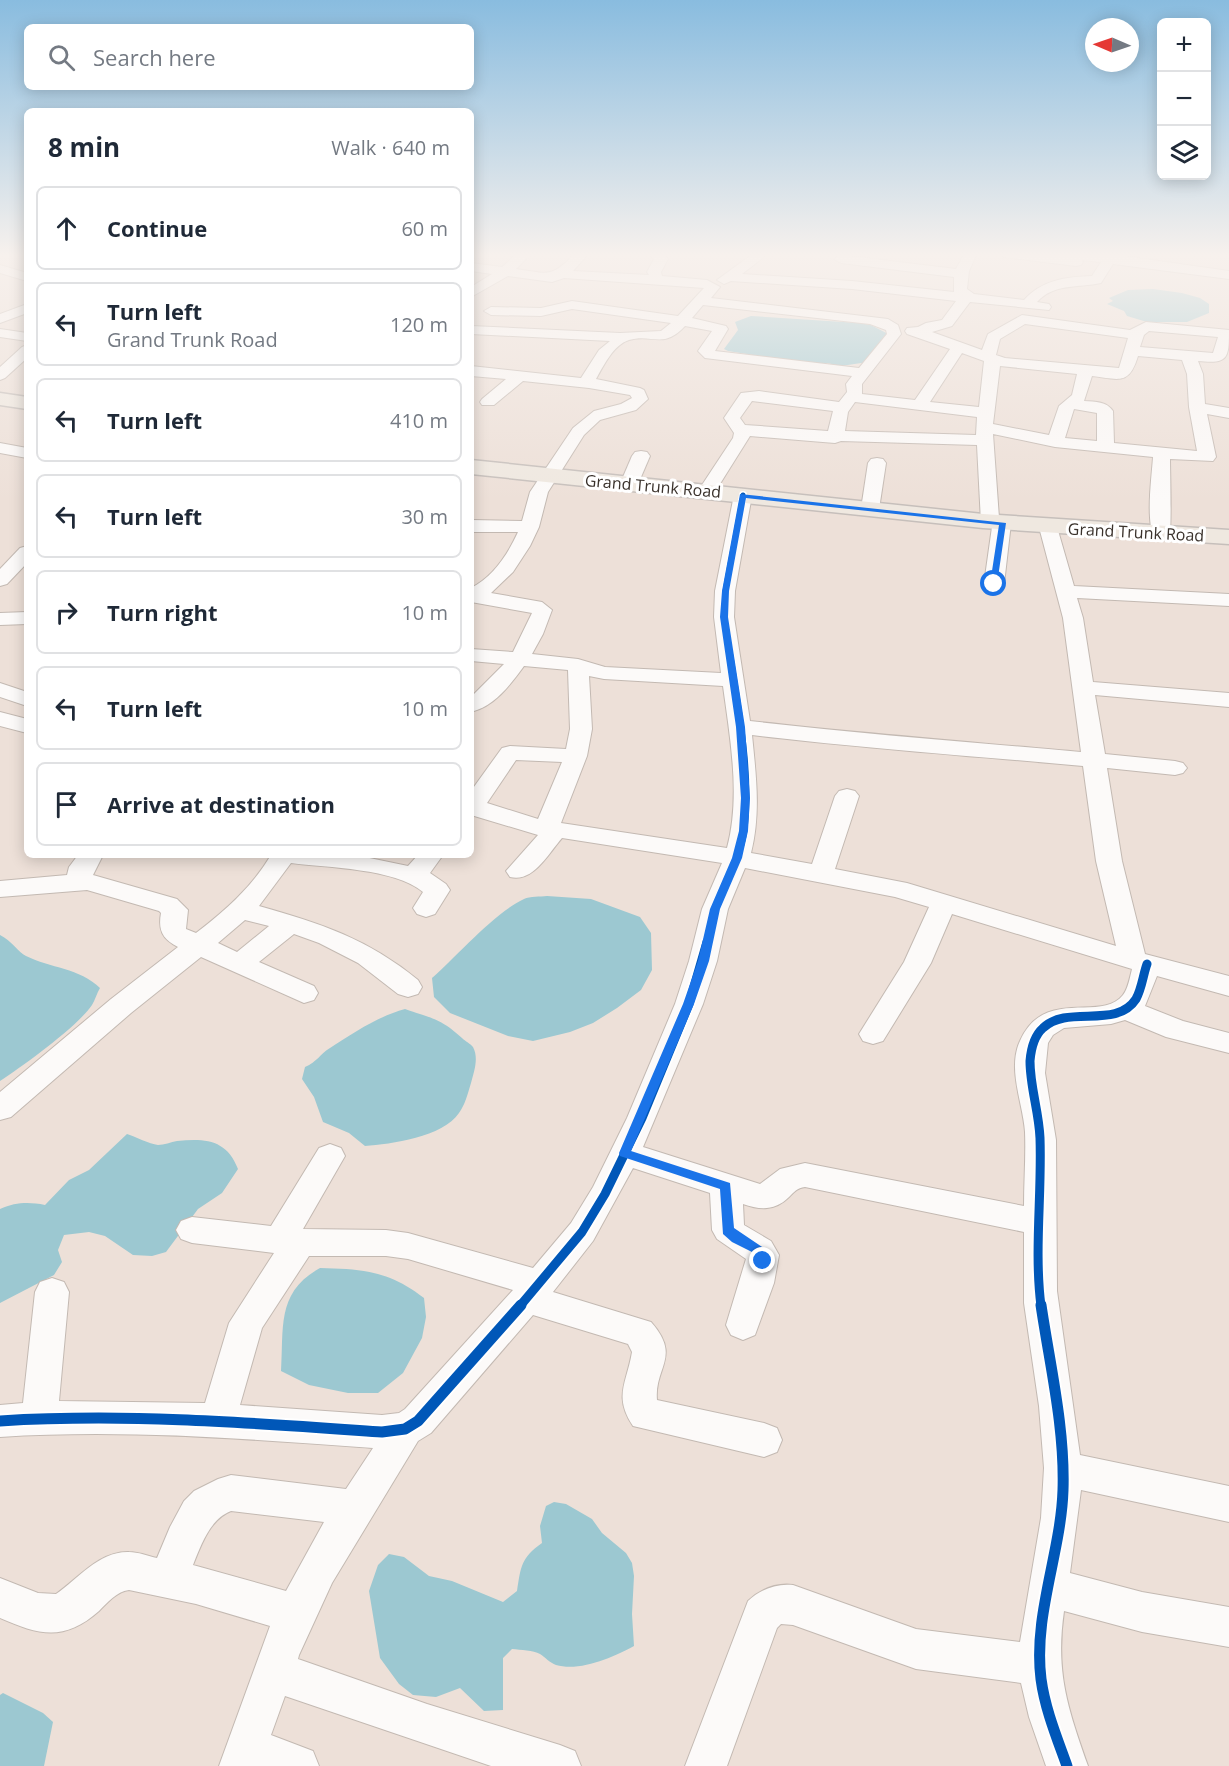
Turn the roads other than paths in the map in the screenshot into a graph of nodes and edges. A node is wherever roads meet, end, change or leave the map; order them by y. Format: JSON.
{"nodes":[{"id":1,"x":601,"y":335,"type":"edge"},
{"id":2,"x":626,"y":335,"type":"edge"},
{"id":3,"x":716,"y":335,"type":"edge"},
{"id":4,"x":893,"y":335,"type":"edge"},
{"id":5,"x":930,"y":335,"type":"edge"},
{"id":6,"x":991,"y":335,"type":"edge"},
{"id":7,"x":1136,"y":335,"type":"edge"},
{"id":8,"x":1227,"y":335,"type":"edge"},
{"id":9,"x":995,"y":336,"type":"joint"},
{"id":10,"x":620,"y":337,"type":"junction"},
{"id":11,"x":959,"y":347,"type":"junction"},
{"id":12,"x":571,"y":348,"type":"dead end"},
{"id":13,"x":607,"y":350,"type":"junction"},
{"id":14,"x":1133,"y":351,"type":"junction"},
{"id":15,"x":24,"y":354,"type":"edge"},
{"id":16,"x":1188,"y":356,"type":"junction"},
{"id":17,"x":990,"y":358,"type":"junction"},
{"id":18,"x":1086,"y":370,"type":"junction"},
{"id":19,"x":474,"y":371,"type":"edge"},
{"id":20,"x":863,"y":374,"type":"junction"},
{"id":21,"x":0,"y":375,"type":"edge"},
{"id":22,"x":518,"y":377,"type":"junction"},
{"id":23,"x":589,"y":382,"type":"junction"},
{"id":24,"x":849,"y":397,"type":"junction"},
{"id":25,"x":0,"y":399,"type":"edge"},
{"id":26,"x":874,"y":400,"type":"junction"},
{"id":27,"x":488,"y":402,"type":"dead end"},
{"id":28,"x":24,"y":403,"type":"edge"},
{"id":29,"x":1071,"y":404,"type":"junction"},
{"id":30,"x":924,"y":406,"type":"junction"},
{"id":31,"x":1197,"y":407,"type":"junction"},
{"id":32,"x":1229,"y":413,"type":"edge"},
{"id":33,"x":860,"y":424,"type":"junction"},
{"id":34,"x":985,"y":426,"type":"junction"},
{"id":35,"x":740,"y":430,"type":"junction"},
{"id":36,"x":835,"y":438,"type":"junction"},
{"id":37,"x":930,"y":438,"type":"junction"},
{"id":38,"x":1055,"y":442,"type":"junction"},
{"id":39,"x":0,"y":448,"type":"edge"},
{"id":40,"x":1106,"y":448,"type":"junction"},
{"id":41,"x":24,"y":452,"type":"edge"},
{"id":42,"x":1162,"y":454,"type":"junction"},
{"id":43,"x":641,"y":456,"type":"dead end"},
{"id":44,"x":877,"y":463,"type":"dead end"},
{"id":45,"x":474,"y":467,"type":"edge"},
{"id":46,"x":549,"y":477,"type":"junction"},
{"id":47,"x":629,"y":484,"type":"junction"},
{"id":48,"x":707,"y":491,"type":"junction"},
{"id":49,"x":743,"y":495,"type":"junction"},
{"id":50,"x":870,"y":509,"type":"junction"},
{"id":51,"x":996,"y":522,"type":"junction"},
{"id":52,"x":474,"y":526,"type":"edge"},
{"id":53,"x":530,"y":527,"type":"junction"},
{"id":54,"x":1048,"y":527,"type":"junction"},
{"id":55,"x":1162,"y":534,"type":"junction"},
{"id":56,"x":1229,"y":537,"type":"edge"},
{"id":57,"x":24,"y":555,"type":"edge"},
{"id":58,"x":0,"y":579,"type":"edge"},
{"id":59,"x":994,"y":584,"type":"dead end"},
{"id":60,"x":1066,"y":591,"type":"junction"},
{"id":61,"x":474,"y":595,"type":"edge"},
{"id":62,"x":474,"y":596,"type":"edge"},
{"id":63,"x":1229,"y":600,"type":"edge"},
{"id":64,"x":24,"y":618,"type":"edge"},
{"id":65,"x":0,"y":619,"type":"edge"},
{"id":66,"x":474,"y":655,"type":"edge"},
{"id":67,"x":520,"y":660,"type":"junction"},
{"id":68,"x":578,"y":665,"type":"junction"},
{"id":69,"x":734,"y":680,"type":"junction"},
{"id":70,"x":1084,"y":688,"type":"junction"},
{"id":71,"x":0,"y":690,"type":"edge"},
{"id":72,"x":24,"y":698,"type":"edge"},
{"id":73,"x":1229,"y":700,"type":"edge"},
{"id":74,"x":474,"y":704,"type":"edge"},
{"id":75,"x":0,"y":719,"type":"edge"},
{"id":76,"x":24,"y":725,"type":"edge"},
{"id":77,"x":740,"y":727,"type":"junction"},
{"id":78,"x":576,"y":756,"type":"junction"},
{"id":79,"x":1096,"y":761,"type":"junction"},
{"id":80,"x":1175,"y":768,"type":"dead end"},
{"id":81,"x":847,"y":795,"type":"dead end"},
{"id":82,"x":474,"y":803,"type":"edge"},
{"id":83,"x":474,"y":808,"type":"edge"},
{"id":84,"x":551,"y":829,"type":"junction"},
{"id":85,"x":90,"y":858,"type":"edge"},
{"id":86,"x":283,"y":858,"type":"edge"},
{"id":87,"x":314,"y":858,"type":"edge"},
{"id":88,"x":429,"y":858,"type":"edge"},
{"id":89,"x":737,"y":858,"type":"junction"},
{"id":90,"x":519,"y":871,"type":"dead end"},
{"id":91,"x":821,"y":874,"type":"junction"},
{"id":92,"x":413,"y":877,"type":"junction"},
{"id":93,"x":86,"y":882,"type":"junction"},
{"id":94,"x":0,"y":890,"type":"edge"},
{"id":95,"x":944,"y":902,"type":"junction"},
{"id":96,"x":426,"y":908,"type":"dead end"},
{"id":97,"x":238,"y":909,"type":"junction"},
{"id":98,"x":289,"y":924,"type":"junction"},
{"id":99,"x":200,"y":945,"type":"junction"},
{"id":100,"x":1140,"y":962,"type":"junction"},
{"id":101,"x":240,"y":963,"type":"junction"},
{"id":102,"x":1229,"y":986,"type":"edge"},
{"id":103,"x":408,"y":987,"type":"dead end"},
{"id":104,"x":304,"y":993,"type":"dead end"},
{"id":105,"x":1126,"y":1009,"type":"junction"},
{"id":106,"x":873,"y":1034,"type":"dead end"},
{"id":107,"x":1229,"y":1043,"type":"edge"},
{"id":108,"x":0,"y":1109,"type":"edge"},
{"id":109,"x":625,"y":1153,"type":"junction"},
{"id":110,"x":330,"y":1156,"type":"dead end"},
{"id":111,"x":726,"y":1187,"type":"junction"},
{"id":112,"x":1041,"y":1222,"type":"junction"},
{"id":113,"x":192,"y":1230,"type":"dead end"},
{"id":114,"x":290,"y":1241,"type":"junction"},
{"id":115,"x":533,"y":1291,"type":"junction"},
{"id":116,"x":51,"y":1292,"type":"dead end"},
{"id":117,"x":743,"y":1325,"type":"dead end"},
{"id":118,"x":39,"y":1419,"type":"junction"},
{"id":119,"x":218,"y":1420,"type":"junction"},
{"id":120,"x":0,"y":1421,"type":"edge"},
{"id":121,"x":405,"y":1429,"type":"junction"},
{"id":122,"x":764,"y":1440,"type":"dead end"},
{"id":123,"x":1063,"y":1469,"type":"junction"},
{"id":124,"x":1229,"y":1504,"type":"edge"},
{"id":125,"x":356,"y":1508,"type":"junction"},
{"id":126,"x":168,"y":1579,"type":"junction"},
{"id":127,"x":1049,"y":1587,"type":"junction"},
{"id":128,"x":0,"y":1598,"type":"edge"},
{"id":129,"x":296,"y":1614,"type":"junction"},
{"id":130,"x":1229,"y":1627,"type":"edge"},
{"id":131,"x":1040,"y":1665,"type":"junction"},
{"id":132,"x":273,"y":1671,"type":"junction"},
{"id":133,"x":243,"y":1757,"type":"edge"},
{"id":134,"x":298,"y":1766,"type":"edge"},
{"id":135,"x":560,"y":1766,"type":"edge"},
{"id":136,"x":706,"y":1766,"type":"edge"},
{"id":137,"x":1067,"y":1766,"type":"edge"}],
"edges":[{"from":1,"to":10,"type":"street"},
{"from":2,"to":10,"type":"street"},
{"from":3,"to":20,"type":"street"},
{"from":4,"to":20,"type":"street"},
{"from":5,"to":11,"type":"street"},
{"from":6,"to":9,"type":"street"},
{"from":7,"to":14,"type":"street"},
{"from":8,"to":16,"type":"street"},
{"from":9,"to":17,"type":"street"},
{"from":10,"to":13,"type":"street"},
{"from":11,"to":17,"type":"street"},
{"from":11,"to":30,"type":"street"},
{"from":12,"to":13,"type":"street"},
{"from":13,"to":23,"type":"street"},
{"from":14,"to":16,"type":"street"},
{"from":14,"to":18,"type":"street"},
{"from":15,"to":21,"type":"street"},
{"from":16,"to":31,"type":"street"},
{"from":17,"to":18,"type":"street"},
{"from":17,"to":34,"type":"street"},
{"from":18,"to":29,"type":"street"},
{"from":19,"to":22,"type":"street"},
{"from":20,"to":24,"type":"street"},
{"from":22,"to":23,"type":"street"},
{"from":22,"to":27,"type":"street"},
{"from":23,"to":46,"type":"street"},
{"from":24,"to":26,"type":"street"},
{"from":24,"to":35,"type":"street"},
{"from":24,"to":36,"type":"street"},
{"from":25,"to":28,"type":"main road"},
{"from":26,"to":30,"type":"street"},
{"from":26,"to":33,"type":"street"},
{"from":29,"to":38,"type":"street"},
{"from":29,"to":40,"type":"street"},
{"from":30,"to":34,"type":"street"},
{"from":30,"to":37,"type":"street"},
{"from":31,"to":32,"type":"street"},
{"from":31,"to":42,"type":"street"},
{"from":33,"to":36,"type":"street"},
{"from":33,"to":37,"type":"street"},
{"from":34,"to":37,"type":"street"},
{"from":34,"to":38,"type":"street"},
{"from":34,"to":51,"type":"street"},
{"from":35,"to":36,"type":"street"},
{"from":35,"to":48,"type":"street"},
{"from":38,"to":40,"type":"street"},
{"from":39,"to":41,"type":"street"},
{"from":40,"to":42,"type":"street"},
{"from":42,"to":55,"type":"street"},
{"from":43,"to":47,"type":"street"},
{"from":44,"to":50,"type":"street"},
{"from":45,"to":46,"type":"main road","name":"Grand Trunk Road"},
{"from":46,"to":47,"type":"main road","name":"Grand Trunk Road"},
{"from":46,"to":53,"type":"street"},
{"from":47,"to":48,"type":"main road","name":"Grand Trunk Road"},
{"from":48,"to":49,"type":"main road","name":"Grand Trunk Road"},
{"from":49,"to":50,"type":"main road","name":"Grand Trunk Road"},
{"from":49,"to":69,"type":"street"},
{"from":50,"to":51,"type":"main road","name":"Grand Trunk Road"},
{"from":51,"to":54,"type":"main road","name":"Grand Trunk Road"},
{"from":51,"to":59,"type":"street"},
{"from":52,"to":53,"type":"street"},
{"from":53,"to":61,"type":"street"},
{"from":54,"to":55,"type":"main road","name":"Grand Trunk Road"},
{"from":54,"to":60,"type":"street"},
{"from":55,"to":56,"type":"main road","name":"Grand Trunk Road"},
{"from":57,"to":58,"type":"street"},
{"from":60,"to":63,"type":"street"},
{"from":60,"to":70,"type":"street"},
{"from":62,"to":67,"type":"street"},
{"from":64,"to":65,"type":"street"},
{"from":66,"to":67,"type":"street"},
{"from":67,"to":68,"type":"street"},
{"from":67,"to":74,"type":"street"},
{"from":68,"to":69,"type":"street"},
{"from":68,"to":78,"type":"street"},
{"from":69,"to":77,"type":"street"},
{"from":70,"to":73,"type":"street"},
{"from":70,"to":79,"type":"street"},
{"from":71,"to":72,"type":"street"},
{"from":75,"to":76,"type":"street"},
{"from":77,"to":79,"type":"street"},
{"from":77,"to":89,"type":"street"},
{"from":78,"to":82,"type":"street"},
{"from":78,"to":84,"type":"street"},
{"from":79,"to":80,"type":"street"},
{"from":79,"to":100,"type":"street"},
{"from":81,"to":91,"type":"street"},
{"from":83,"to":84,"type":"street"},
{"from":84,"to":89,"type":"street"},
{"from":84,"to":90,"type":"street"},
{"from":85,"to":93,"type":"street"},
{"from":86,"to":97,"type":"street"},
{"from":87,"to":92,"type":"street"},
{"from":88,"to":92,"type":"street"},
{"from":89,"to":91,"type":"street"},
{"from":89,"to":109,"type":"street"},
{"from":91,"to":95,"type":"street"},
{"from":92,"to":96,"type":"street"},
{"from":93,"to":94,"type":"street"},
{"from":93,"to":99,"type":"street"},
{"from":95,"to":100,"type":"street"},
{"from":95,"to":106,"type":"street"},
{"from":97,"to":98,"type":"street"},
{"from":97,"to":99,"type":"street"},
{"from":98,"to":101,"type":"street"},
{"from":98,"to":103,"type":"street"},
{"from":99,"to":101,"type":"street"},
{"from":99,"to":108,"type":"street"},
{"from":100,"to":102,"type":"street"},
{"from":100,"to":105,"type":"street"},
{"from":101,"to":104,"type":"street"},
{"from":105,"to":107,"type":"street"},
{"from":105,"to":112,"type":"street"},
{"from":109,"to":111,"type":"street"},
{"from":109,"to":115,"type":"street"},
{"from":110,"to":114,"type":"street"},
{"from":111,"to":112,"type":"street"},
{"from":111,"to":117,"type":"street"},
{"from":112,"to":123,"type":"street"},
{"from":113,"to":114,"type":"street"},
{"from":114,"to":115,"type":"street"},
{"from":114,"to":119,"type":"street"},
{"from":115,"to":121,"type":"street"},
{"from":115,"to":122,"type":"street"},
{"from":116,"to":118,"type":"street"},
{"from":118,"to":119,"type":"street"},
{"from":118,"to":120,"type":"street"},
{"from":119,"to":121,"type":"street"},
{"from":121,"to":125,"type":"street"},
{"from":123,"to":124,"type":"street"},
{"from":123,"to":127,"type":"street"},
{"from":125,"to":126,"type":"street"},
{"from":125,"to":129,"type":"street"},
{"from":126,"to":128,"type":"street"},
{"from":126,"to":129,"type":"street"},
{"from":127,"to":130,"type":"street"},
{"from":127,"to":131,"type":"street"},
{"from":129,"to":132,"type":"street"},
{"from":131,"to":136,"type":"street"},
{"from":131,"to":137,"type":"street"},
{"from":132,"to":133,"type":"street"},
{"from":132,"to":135,"type":"street"},
{"from":133,"to":134,"type":"street"}]}
